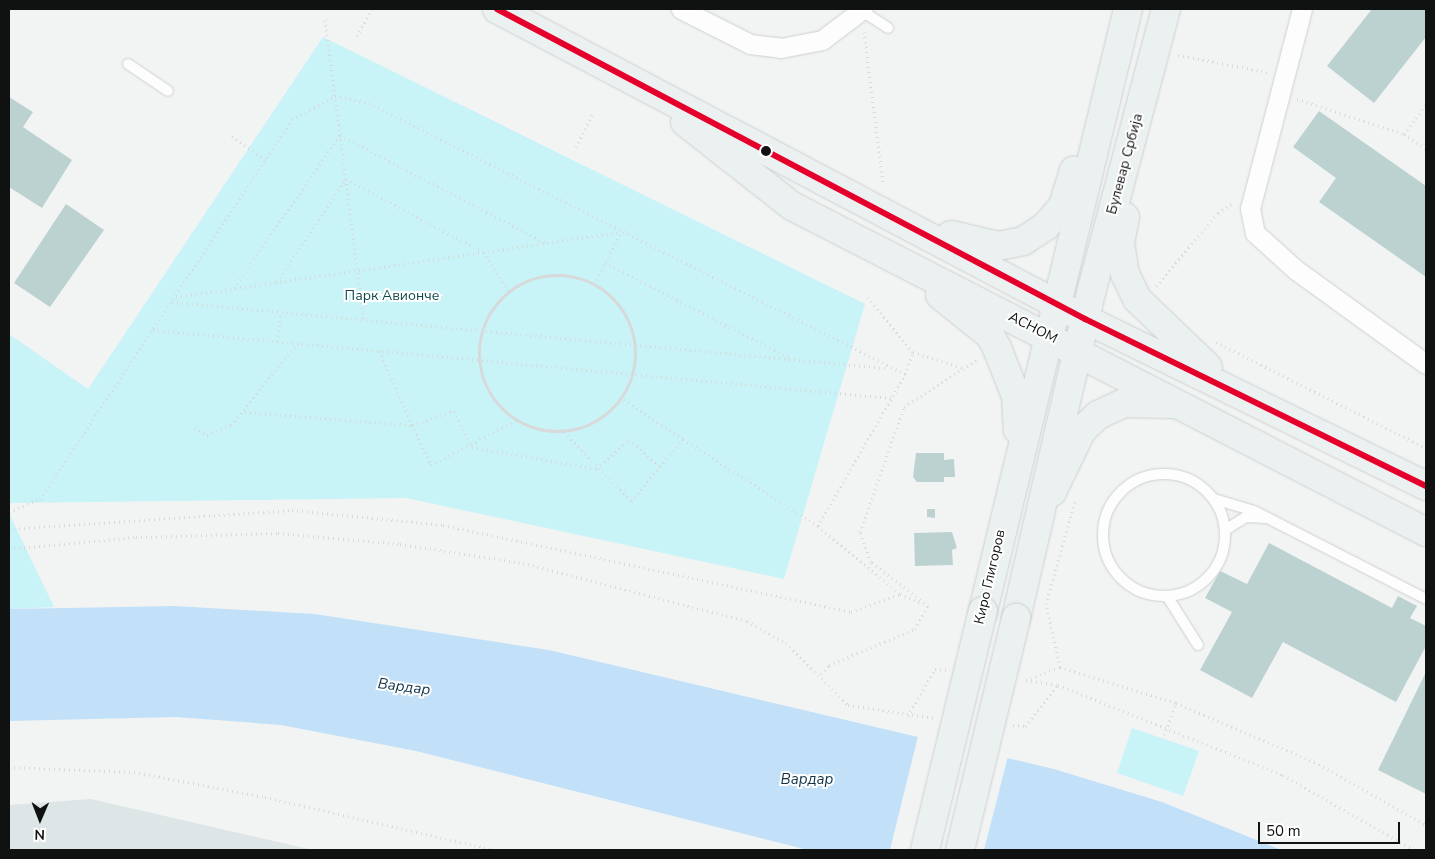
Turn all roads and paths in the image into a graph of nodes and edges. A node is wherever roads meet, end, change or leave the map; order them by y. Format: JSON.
{"nodes":[{"id":1,"x":372,"y":9,"type":"edge"},
{"id":2,"x":497,"y":9,"type":"edge"},
{"id":3,"x":681,"y":9,"type":"edge"},
{"id":4,"x":1128,"y":9,"type":"edge"},
{"id":5,"x":1166,"y":9,"type":"edge"},
{"id":6,"x":1302,"y":9,"type":"edge"},
{"id":7,"x":863,"y":10,"type":"edge"},
{"id":8,"x":325,"y":20,"type":"dead end"},
{"id":9,"x":888,"y":28,"type":"dead end"},
{"id":10,"x":357,"y":36,"type":"dead end"},
{"id":11,"x":1178,"y":55,"type":"dead end"},
{"id":12,"x":128,"y":64,"type":"dead end"},
{"id":13,"x":1114,"y":73,"type":"junction"},
{"id":14,"x":1285,"y":75,"type":"junction"},
{"id":15,"x":1148,"y":80,"type":"junction"},
{"id":16,"x":168,"y":91,"type":"dead end"},
{"id":17,"x":1280,"y":94,"type":"junction"},
{"id":18,"x":335,"y":96,"type":"junction"},
{"id":19,"x":660,"y":96,"type":"junction"},
{"id":20,"x":1426,"y":104,"type":"edge"},
{"id":21,"x":593,"y":114,"type":"dead end"},
{"id":22,"x":1404,"y":134,"type":"junction"},
{"id":23,"x":340,"y":135,"type":"junction"},
{"id":24,"x":232,"y":136,"type":"dead end"},
{"id":25,"x":576,"y":147,"type":"dead end"},
{"id":26,"x":1426,"y":148,"type":"edge"},
{"id":27,"x":266,"y":160,"type":"junction"},
{"id":28,"x":820,"y":178,"type":"junction"},
{"id":29,"x":346,"y":179,"type":"junction"},
{"id":30,"x":883,"y":182,"type":"dead end"},
{"id":31,"x":1253,"y":198,"type":"junction"},
{"id":32,"x":621,"y":232,"type":"junction"},
{"id":33,"x":547,"y":243,"type":"junction"},
{"id":34,"x":483,"y":252,"type":"junction"},
{"id":35,"x":883,"y":255,"type":"junction"},
{"id":36,"x":605,"y":263,"type":"junction"},
{"id":37,"x":359,"y":270,"type":"junction"},
{"id":38,"x":277,"y":282,"type":"junction"},
{"id":39,"x":594,"y":284,"type":"junction"},
{"id":40,"x":234,"y":288,"type":"junction"},
{"id":41,"x":509,"y":291,"type":"junction"},
{"id":42,"x":1158,"y":293,"type":"dead end"},
{"id":43,"x":176,"y":297,"type":"junction"},
{"id":44,"x":867,"y":297,"type":"dead end"},
{"id":45,"x":171,"y":302,"type":"junction"},
{"id":46,"x":1058,"y":304,"type":"junction"},
{"id":47,"x":281,"y":312,"type":"junction"},
{"id":48,"x":1085,"y":318,"type":"junction"},
{"id":49,"x":364,"y":320,"type":"junction"},
{"id":50,"x":153,"y":330,"type":"junction"},
{"id":51,"x":482,"y":331,"type":"junction"},
{"id":52,"x":1050,"y":336,"type":"junction"},
{"id":53,"x":1208,"y":336,"type":"dead end"},
{"id":54,"x":277,"y":341,"type":"junction"},
{"id":55,"x":298,"y":343,"type":"junction"},
{"id":56,"x":635,"y":345,"type":"junction"},
{"id":57,"x":379,"y":351,"type":"junction"},
{"id":58,"x":1078,"y":351,"type":"junction"},
{"id":59,"x":913,"y":352,"type":"junction"},
{"id":60,"x":985,"y":355,"type":"dead end"},
{"id":61,"x":793,"y":359,"type":"junction"},
{"id":62,"x":479,"y":360,"type":"junction"},
{"id":63,"x":1426,"y":364,"type":"edge"},
{"id":64,"x":889,"y":368,"type":"junction"},
{"id":65,"x":964,"y":368,"type":"junction"},
{"id":66,"x":633,"y":374,"type":"junction"},
{"id":67,"x":905,"y":374,"type":"junction"},
{"id":68,"x":1239,"y":391,"type":"junction"},
{"id":69,"x":621,"y":398,"type":"junction"},
{"id":70,"x":892,"y":398,"type":"junction"},
{"id":71,"x":1187,"y":406,"type":"junction"},
{"id":72,"x":245,"y":412,"type":"junction"},
{"id":73,"x":517,"y":420,"type":"junction"},
{"id":74,"x":412,"y":425,"type":"junction"},
{"id":75,"x":195,"y":427,"type":"dead end"},
{"id":76,"x":563,"y":431,"type":"junction"},
{"id":77,"x":683,"y":440,"type":"junction"},
{"id":78,"x":472,"y":447,"type":"junction"},
{"id":79,"x":1426,"y":448,"type":"edge"},
{"id":80,"x":1018,"y":456,"type":"junction"},
{"id":81,"x":661,"y":468,"type":"junction"},
{"id":82,"x":597,"y":469,"type":"junction"},
{"id":83,"x":1426,"y":486,"type":"edge"},
{"id":84,"x":1078,"y":491,"type":"dead end"},
{"id":85,"x":1214,"y":499,"type":"junction"},
{"id":86,"x":9,"y":512,"type":"edge"},
{"id":87,"x":1038,"y":514,"type":"junction"},
{"id":88,"x":1266,"y":518,"type":"junction"},
{"id":89,"x":818,"y":526,"type":"junction"},
{"id":90,"x":9,"y":530,"type":"edge"},
{"id":91,"x":1225,"y":530,"type":"junction"},
{"id":92,"x":1426,"y":532,"type":"edge"},
{"id":93,"x":9,"y":549,"type":"edge"},
{"id":94,"x":900,"y":594,"type":"junction"},
{"id":95,"x":1167,"y":596,"type":"junction"},
{"id":96,"x":1426,"y":599,"type":"edge"},
{"id":97,"x":928,"y":606,"type":"junction"},
{"id":98,"x":1198,"y":645,"type":"dead end"},
{"id":99,"x":1060,"y":667,"type":"junction"},
{"id":100,"x":821,"y":674,"type":"junction"},
{"id":101,"x":1026,"y":680,"type":"dead end"},
{"id":102,"x":1176,"y":703,"type":"junction"},
{"id":103,"x":937,"y":718,"type":"dead end"},
{"id":104,"x":1006,"y":724,"type":"dead end"},
{"id":105,"x":1167,"y":728,"type":"junction"},
{"id":106,"x":1164,"y":735,"type":"dead end"},
{"id":107,"x":9,"y":767,"type":"edge"},
{"id":108,"x":1426,"y":825,"type":"edge"},
{"id":109,"x":494,"y":850,"type":"edge"},
{"id":110,"x":925,"y":850,"type":"edge"},
{"id":111,"x":960,"y":850,"type":"edge"},
{"id":112,"x":1414,"y":850,"type":"edge"}],
"edges":[{"from":1,"to":10,"type":"path"},
{"from":2,"to":19,"type":"street","name":"АСНОМ"},
{"from":3,"to":7,"type":"street"},
{"from":4,"to":13,"type":"street"},
{"from":5,"to":15,"type":"street","name":"Булевар Србија"},
{"from":6,"to":14,"type":"street"},
{"from":7,"to":9,"type":"lane"},
{"from":7,"to":30,"type":"path"},
{"from":8,"to":18,"type":"path"},
{"from":11,"to":14,"type":"path"},
{"from":12,"to":16,"type":"lane"},
{"from":13,"to":28,"type":"street"},
{"from":13,"to":46,"type":"street"},
{"from":14,"to":17,"type":"street"},
{"from":15,"to":48,"type":"street","name":"Булевар Србија"},
{"from":15,"to":68,"type":"street"},
{"from":17,"to":22,"type":"path"},
{"from":17,"to":31,"type":"street"},
{"from":18,"to":23,"type":"path"},
{"from":18,"to":27,"type":"path"},
{"from":18,"to":32,"type":"path"},
{"from":19,"to":28,"type":"street","name":"АСНОМ"},
{"from":19,"to":35,"type":"street","name":"АСНОМ"},
{"from":20,"to":22,"type":"path"},
{"from":21,"to":25,"type":"path"},
{"from":22,"to":26,"type":"path"},
{"from":23,"to":29,"type":"path"},
{"from":23,"to":33,"type":"path"},
{"from":23,"to":40,"type":"path"},
{"from":24,"to":27,"type":"path"},
{"from":27,"to":43,"type":"path"},
{"from":28,"to":46,"type":"street","name":"АСНОМ"},
{"from":29,"to":34,"type":"path"},
{"from":29,"to":37,"type":"path"},
{"from":29,"to":38,"type":"path"},
{"from":31,"to":42,"type":"path"},
{"from":31,"to":63,"type":"street"},
{"from":32,"to":33,"type":"path"},
{"from":32,"to":36,"type":"path"},
{"from":32,"to":64,"type":"path"},
{"from":33,"to":34,"type":"path"},
{"from":34,"to":37,"type":"path"},
{"from":34,"to":41,"type":"path"},
{"from":35,"to":52,"type":"street","name":"АСНОМ"},
{"from":35,"to":80,"type":"street"},
{"from":36,"to":39,"type":"path"},
{"from":36,"to":61,"type":"path"},
{"from":37,"to":38,"type":"path"},
{"from":37,"to":49,"type":"path"},
{"from":38,"to":40,"type":"path"},
{"from":39,"to":41,"type":"path"},
{"from":39,"to":56,"type":"path"},
{"from":40,"to":43,"type":"path"},
{"from":41,"to":51,"type":"path"},
{"from":43,"to":45,"type":"path"},
{"from":44,"to":59,"type":"path"},
{"from":45,"to":47,"type":"path"},
{"from":45,"to":50,"type":"path"},
{"from":46,"to":48,"type":"street","name":"АСНОМ"},
{"from":46,"to":52,"type":"street","name":"Киро Глигоров"},
{"from":47,"to":49,"type":"path"},
{"from":47,"to":54,"type":"path"},
{"from":48,"to":58,"type":"street"},
{"from":48,"to":68,"type":"street","name":"АСНОМ"},
{"from":49,"to":51,"type":"path"},
{"from":50,"to":54,"type":"path"},
{"from":50,"to":86,"type":"path"},
{"from":51,"to":56,"type":"path"},
{"from":51,"to":62,"type":"path"},
{"from":52,"to":58,"type":"street","name":"АСНОМ"},
{"from":52,"to":80,"type":"street","name":"Киро Глигоров"},
{"from":53,"to":79,"type":"path"},
{"from":54,"to":55,"type":"path"},
{"from":55,"to":57,"type":"path"},
{"from":55,"to":72,"type":"path"},
{"from":56,"to":61,"type":"path"},
{"from":56,"to":66,"type":"path"},
{"from":57,"to":62,"type":"path"},
{"from":57,"to":74,"type":"path"},
{"from":58,"to":71,"type":"street","name":"АСНОМ"},
{"from":58,"to":87,"type":"street"},
{"from":59,"to":65,"type":"path"},
{"from":59,"to":67,"type":"path"},
{"from":60,"to":65,"type":"path"},
{"from":61,"to":64,"type":"path"},
{"from":62,"to":66,"type":"path"},
{"from":62,"to":73,"type":"path"},
{"from":64,"to":67,"type":"path"},
{"from":65,"to":97,"type":"path"},
{"from":66,"to":69,"type":"path"},
{"from":66,"to":70,"type":"path"},
{"from":67,"to":70,"type":"path"},
{"from":68,"to":83,"type":"street","name":"АСНОМ"},
{"from":69,"to":76,"type":"path"},
{"from":69,"to":77,"type":"path"},
{"from":70,"to":89,"type":"path"},
{"from":71,"to":87,"type":"street"},
{"from":71,"to":92,"type":"street","name":"АСНОМ"},
{"from":72,"to":74,"type":"path"},
{"from":72,"to":75,"type":"path"},
{"from":73,"to":76,"type":"path"},
{"from":73,"to":78,"type":"path"},
{"from":74,"to":78,"type":"path"},
{"from":74,"to":78,"type":"path"},
{"from":76,"to":82,"type":"path"},
{"from":77,"to":81,"type":"path"},
{"from":77,"to":89,"type":"path"},
{"from":78,"to":82,"type":"path"},
{"from":80,"to":110,"type":"street","name":"Киро Глигоров","bridge":true},
{"from":81,"to":82,"type":"path"},
{"from":81,"to":82,"type":"path"},
{"from":84,"to":99,"type":"path"},
{"from":85,"to":88,"type":"lane"},
{"from":85,"to":91,"type":"lane"},
{"from":85,"to":95,"type":"lane"},
{"from":87,"to":111,"type":"street","bridge":true},
{"from":88,"to":91,"type":"lane"},
{"from":88,"to":96,"type":"lane"},
{"from":89,"to":94,"type":"path"},
{"from":90,"to":94,"type":"path"},
{"from":91,"to":95,"type":"lane"},
{"from":93,"to":100,"type":"path"},
{"from":94,"to":97,"type":"path"},
{"from":95,"to":98,"type":"lane"},
{"from":97,"to":100,"type":"path"},
{"from":99,"to":101,"type":"path"},
{"from":99,"to":102,"type":"path"},
{"from":100,"to":103,"type":"path"},
{"from":102,"to":105,"type":"path"},
{"from":102,"to":108,"type":"path"},
{"from":104,"to":105,"type":"path"},
{"from":105,"to":106,"type":"path"},
{"from":105,"to":112,"type":"path"},
{"from":107,"to":109,"type":"path"}]}
